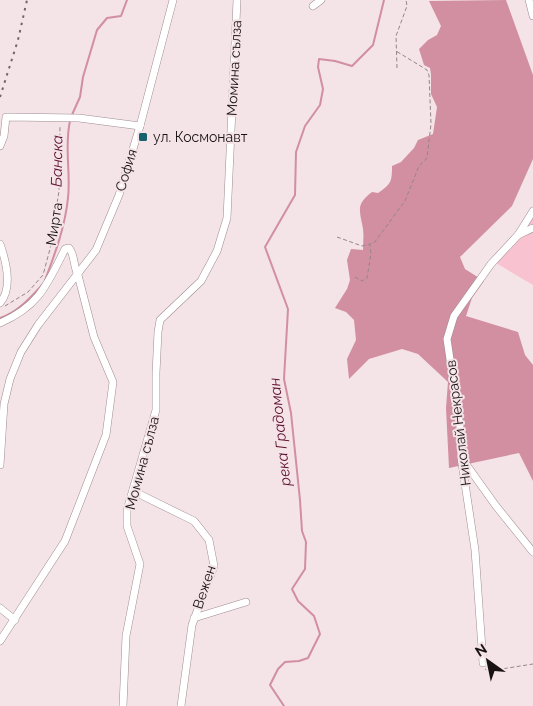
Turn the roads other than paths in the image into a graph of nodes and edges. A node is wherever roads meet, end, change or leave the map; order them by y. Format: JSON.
{"nodes":[{"id":1,"x":173,"y":0,"type":"edge"},
{"id":2,"x":237,"y":0,"type":"edge"},
{"id":3,"x":321,"y":0,"type":"edge"},
{"id":4,"x":529,"y":0,"type":"edge"},
{"id":5,"x":313,"y":6,"type":"dead end"},
{"id":6,"x":533,"y":16,"type":"edge"},
{"id":7,"x":140,"y":126,"type":"junction"},
{"id":8,"x":0,"y":146,"type":"edge"},
{"id":9,"x":533,"y":211,"type":"edge"},
{"id":10,"x":533,"y":228,"type":"edge"},
{"id":11,"x":518,"y":235,"type":"junction"},
{"id":12,"x":0,"y":244,"type":"edge"},
{"id":13,"x":78,"y":275,"type":"junction"},
{"id":14,"x":0,"y":303,"type":"edge"},
{"id":15,"x":0,"y":323,"type":"edge"},
{"id":16,"x":461,"y":457,"type":"junction"},
{"id":17,"x":0,"y":465,"type":"edge"},
{"id":18,"x":133,"y":492,"type":"junction"},
{"id":19,"x":533,"y":552,"type":"edge"},
{"id":20,"x":246,"y":602,"type":"dead end"},
{"id":21,"x":0,"y":608,"type":"edge"},
{"id":22,"x":194,"y":618,"type":"junction"},
{"id":23,"x":15,"y":620,"type":"junction"},
{"id":24,"x":0,"y":641,"type":"edge"},
{"id":25,"x":483,"y":663,"type":"road end"},
{"id":26,"x":123,"y":706,"type":"edge"},
{"id":27,"x":180,"y":706,"type":"edge"}],
"edges":[{"from":1,"to":7,"type":"street","name":"София"},
{"from":2,"to":18,"type":"street","name":"Момина сълза"},
{"from":3,"to":5,"type":"street"},
{"from":4,"to":6,"type":"street"},
{"from":7,"to":8,"type":"street"},
{"from":7,"to":13,"type":"street","name":"София"},
{"from":9,"to":11,"type":"street","name":"Николай Некрасов"},
{"from":10,"to":11,"type":"street"},
{"from":11,"to":16,"type":"street","name":"Николай Некрасов"},
{"from":12,"to":14,"type":"street"},
{"from":13,"to":15,"type":"street"},
{"from":13,"to":17,"type":"street","name":"София"},
{"from":13,"to":23,"type":"street"},
{"from":16,"to":19,"type":"street"},
{"from":16,"to":25,"type":"street","name":"Николай Некрасов"},
{"from":18,"to":22,"type":"street","name":"Вежен"},
{"from":18,"to":26,"type":"street","name":"Момина сълза"},
{"from":20,"to":22,"type":"street"},
{"from":21,"to":23,"type":"street"},
{"from":22,"to":27,"type":"street","name":"Вежен"},
{"from":23,"to":24,"type":"street"}]}
